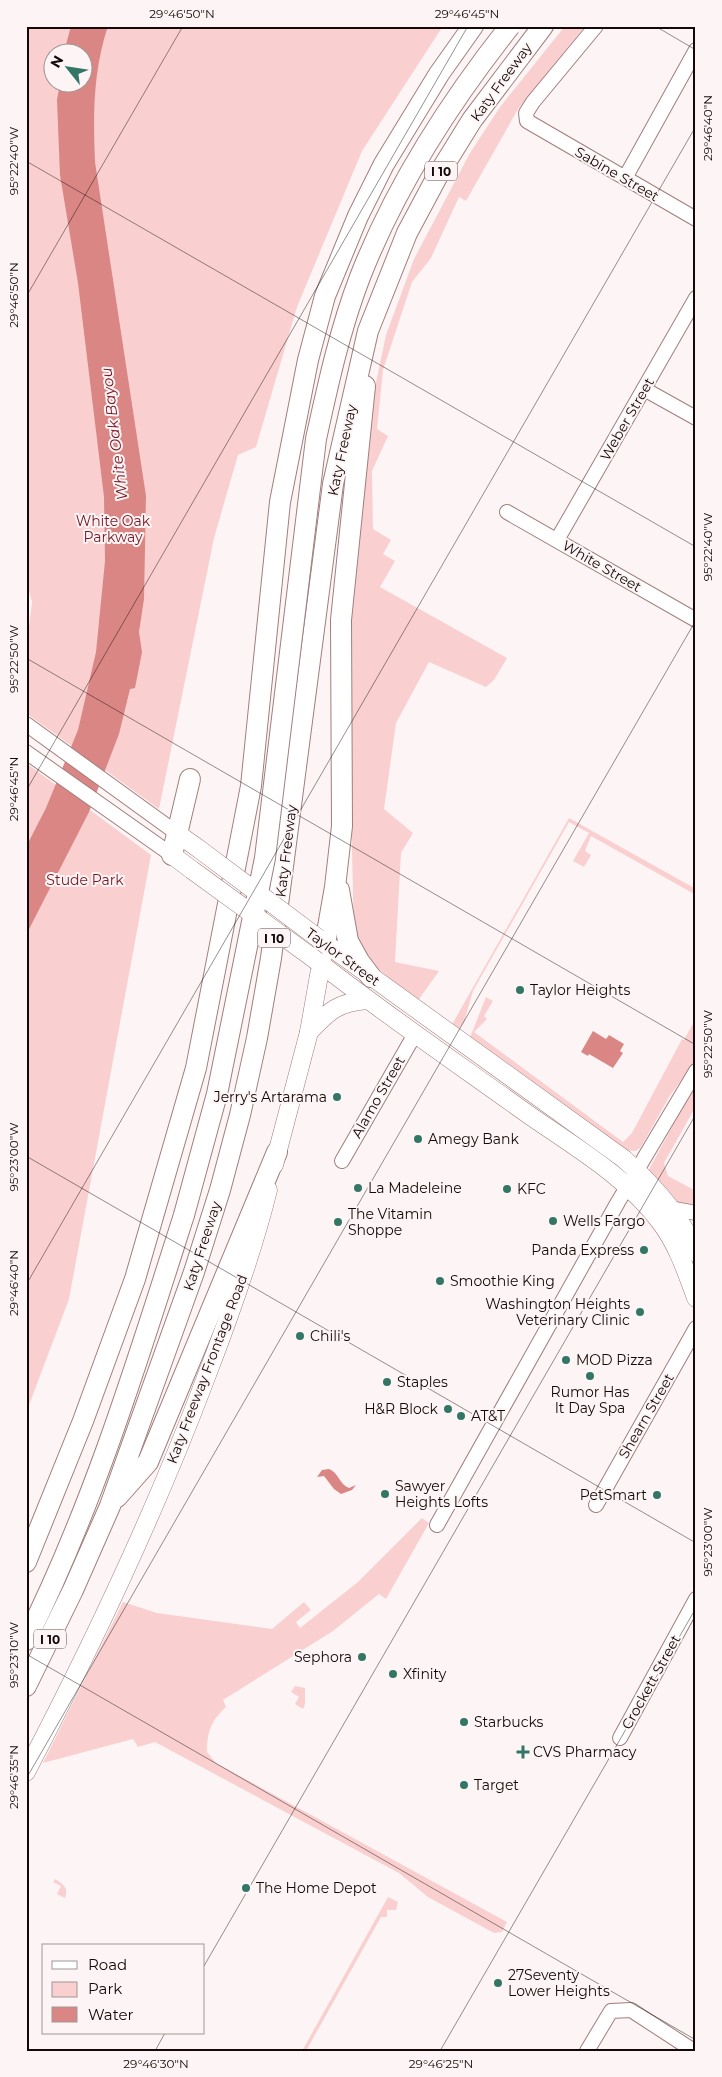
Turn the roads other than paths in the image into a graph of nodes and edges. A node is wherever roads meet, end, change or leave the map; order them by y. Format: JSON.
{"nodes":[{"id":1,"x":473,"y":26,"type":"edge"},
{"id":2,"x":510,"y":26,"type":"edge"},
{"id":3,"x":542,"y":26,"type":"edge"},
{"id":4,"x":596,"y":26,"type":"edge"},
{"id":5,"x":696,"y":50,"type":"edge"},
{"id":6,"x":625,"y":178,"type":"junction"},
{"id":7,"x":696,"y":219,"type":"edge"},
{"id":8,"x":696,"y":298,"type":"edge"},
{"id":9,"x":363,"y":352,"type":"junction"},
{"id":10,"x":644,"y":389,"type":"junction"},
{"id":11,"x":696,"y":418,"type":"edge"},
{"id":12,"x":507,"y":512,"type":"dead end"},
{"id":13,"x":557,"y":540,"type":"junction"},
{"id":14,"x":696,"y":620,"type":"edge"},
{"id":15,"x":26,"y":724,"type":"edge"},
{"id":16,"x":26,"y":752,"type":"edge"},
{"id":17,"x":190,"y":779,"type":"dead end"},
{"id":18,"x":171,"y":829,"type":"junction"},
{"id":19,"x":165,"y":850,"type":"junction"},
{"id":20,"x":336,"y":878,"type":"junction"},
{"id":21,"x":320,"y":952,"type":"junction"},
{"id":22,"x":371,"y":977,"type":"junction"},
{"id":23,"x":368,"y":1000,"type":"junction"},
{"id":24,"x":309,"y":1032,"type":"junction"},
{"id":25,"x":415,"y":1034,"type":"junction"},
{"id":26,"x":696,"y":1071,"type":"edge"},
{"id":27,"x":523,"y":1087,"type":"junction"},
{"id":28,"x":514,"y":1104,"type":"junction"},
{"id":29,"x":277,"y":1152,"type":"junction"},
{"id":30,"x":342,"y":1161,"type":"dead end"},
{"id":31,"x":637,"y":1171,"type":"junction"},
{"id":32,"x":627,"y":1187,"type":"junction"},
{"id":33,"x":669,"y":1208,"type":"junction"},
{"id":34,"x":696,"y":1213,"type":"edge"},
{"id":35,"x":696,"y":1253,"type":"edge"},
{"id":36,"x":696,"y":1298,"type":"edge"},
{"id":37,"x":696,"y":1328,"type":"edge"},
{"id":38,"x":83,"y":1500,"type":"junction"},
{"id":39,"x":596,"y":1505,"type":"dead end"},
{"id":40,"x":109,"y":1509,"type":"junction"},
{"id":41,"x":437,"y":1525,"type":"dead end"},
{"id":42,"x":26,"y":1562,"type":"edge"},
{"id":43,"x":696,"y":1599,"type":"edge"},
{"id":44,"x":26,"y":1617,"type":"edge"},
{"id":45,"x":26,"y":1640,"type":"edge"},
{"id":46,"x":26,"y":1686,"type":"edge"},
{"id":47,"x":620,"y":1738,"type":"dead end"},
{"id":48,"x":26,"y":1772,"type":"edge"},
{"id":49,"x":694,"y":2050,"type":"edge"},
{"id":50,"x":588,"y":2051,"type":"edge"}],
"edges":[{"from":1,"to":42,"type":"highway"},
{"from":2,"to":38,"type":"highway","bridge":true},
{"from":3,"to":9,"type":"highway","name":"Katy Freeway","number":"I 10"},
{"from":4,"to":6,"type":"street","name":"Sabine Street"},
{"from":5,"to":6,"type":"street"},
{"from":6,"to":7,"type":"street","name":"Sabine Street"},
{"from":8,"to":10,"type":"street","name":"Weber Street"},
{"from":9,"to":20,"type":"highway"},
{"from":9,"to":40,"type":"highway","name":"Katy Freeway","number":"I 10"},
{"from":10,"to":11,"type":"street"},
{"from":10,"to":13,"type":"street","name":"Weber Street"},
{"from":12,"to":13,"type":"street","name":"White Street"},
{"from":13,"to":14,"type":"street","name":"White Street"},
{"from":15,"to":18,"type":"street","name":"Taylor Street"},
{"from":16,"to":19,"type":"street","name":"Taylor Street"},
{"from":17,"to":18,"type":"highway"},
{"from":18,"to":19,"type":"highway"},
{"from":18,"to":21,"type":"main road","name":"Taylor Street","bridge":true},
{"from":19,"to":21,"type":"main road","name":"Taylor Street","bridge":true},
{"from":20,"to":21,"type":"highway"},
{"from":20,"to":22,"type":"highway"},
{"from":21,"to":22,"type":"main road","name":"Taylor Street"},
{"from":21,"to":23,"type":"main road","name":"Taylor Street"},
{"from":21,"to":24,"type":"main road","name":"Katy Freeway Frontage Road"},
{"from":22,"to":27,"type":"main road","name":"Taylor Street"},
{"from":23,"to":24,"type":"main road"},
{"from":23,"to":25,"type":"main road","name":"Taylor Street"},
{"from":24,"to":29,"type":"main road","name":"Katy Freeway Frontage Road"},
{"from":25,"to":28,"type":"main road","name":"Taylor Street"},
{"from":25,"to":30,"type":"street","name":"Alamo Street"},
{"from":26,"to":31,"type":"street"},
{"from":27,"to":28,"type":"main road"},
{"from":27,"to":31,"type":"main road","name":"Taylor Street"},
{"from":28,"to":32,"type":"main road","name":"Taylor Street"},
{"from":29,"to":40,"type":"highway"},
{"from":29,"to":48,"type":"main road","name":"Katy Freeway Frontage Road"},
{"from":31,"to":32,"type":"street"},
{"from":31,"to":33,"type":"main road","name":"Taylor Street"},
{"from":32,"to":36,"type":"main road","name":"Taylor Street"},
{"from":32,"to":41,"type":"street"},
{"from":33,"to":34,"type":"street"},
{"from":33,"to":35,"type":"main road","name":"Taylor Street"},
{"from":37,"to":39,"type":"street","name":"Shearn Street"},
{"from":38,"to":44,"type":"highway"},
{"from":38,"to":45,"type":"highway"},
{"from":40,"to":46,"type":"highway","name":"Katy Freeway","number":"I 10"},
{"from":43,"to":47,"type":"street","name":"Crockett Street"},
{"from":49,"to":50,"type":"street"}]}
